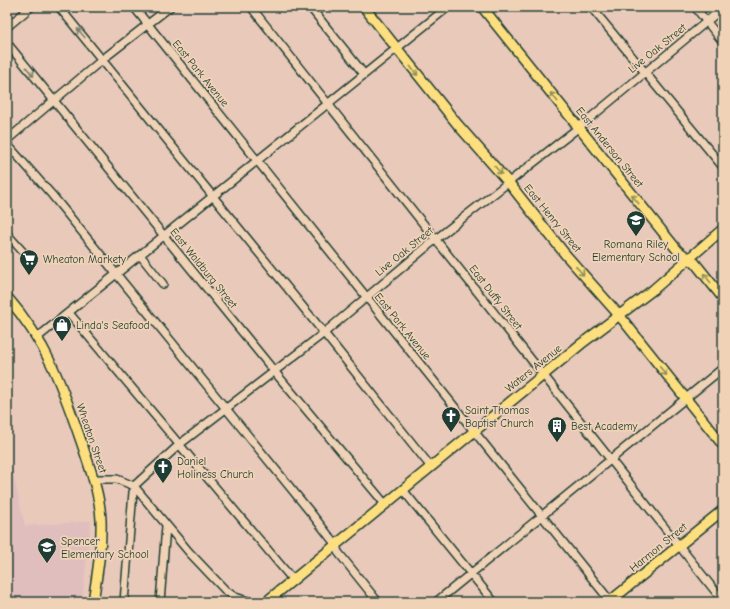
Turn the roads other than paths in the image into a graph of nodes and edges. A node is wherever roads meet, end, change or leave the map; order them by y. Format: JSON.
{"nodes":[{"id":1,"x":31,"y":7,"type":"edge"},
{"id":2,"x":59,"y":7,"type":"edge"},
{"id":3,"x":134,"y":7,"type":"edge"},
{"id":4,"x":170,"y":7,"type":"edge"},
{"id":5,"x":251,"y":7,"type":"edge"},
{"id":6,"x":310,"y":7,"type":"edge"},
{"id":7,"x":364,"y":7,"type":"edge"},
{"id":8,"x":448,"y":7,"type":"edge"},
{"id":9,"x":482,"y":7,"type":"edge"},
{"id":10,"x":591,"y":7,"type":"edge"},
{"id":11,"x":695,"y":7,"type":"edge"},
{"id":12,"x":723,"y":8,"type":"edge"},
{"id":13,"x":707,"y":22,"type":"junction"},
{"id":14,"x":148,"y":25,"type":"junction"},
{"id":15,"x":7,"y":27,"type":"edge"},
{"id":16,"x":723,"y":42,"type":"edge"},
{"id":17,"x":7,"y":43,"type":"edge"},
{"id":18,"x":396,"y":48,"type":"junction"},
{"id":19,"x":103,"y":59,"type":"junction"},
{"id":20,"x":644,"y":73,"type":"junction"},
{"id":21,"x":364,"y":74,"type":"junction"},
{"id":22,"x":53,"y":100,"type":"junction"},
{"id":23,"x":328,"y":103,"type":"junction"},
{"id":24,"x":578,"y":128,"type":"junction"},
{"id":25,"x":7,"y":140,"type":"edge"},
{"id":26,"x":7,"y":144,"type":"edge"},
{"id":27,"x":256,"y":160,"type":"junction"},
{"id":28,"x":723,"y":167,"type":"edge"},
{"id":29,"x":509,"y":183,"type":"junction"},
{"id":30,"x":213,"y":196,"type":"junction"},
{"id":31,"x":723,"y":229,"type":"edge"},
{"id":32,"x":7,"y":234,"type":"edge"},
{"id":33,"x":163,"y":236,"type":"junction"},
{"id":34,"x":436,"y":239,"type":"junction"},
{"id":35,"x":24,"y":253,"type":"dead end"},
{"id":36,"x":140,"y":255,"type":"junction"},
{"id":37,"x":689,"y":259,"type":"junction"},
{"id":38,"x":116,"y":275,"type":"junction"},
{"id":39,"x":163,"y":284,"type":"dead end"},
{"id":40,"x":7,"y":296,"type":"edge"},
{"id":41,"x":366,"y":297,"type":"junction"},
{"id":42,"x":723,"y":298,"type":"edge"},
{"id":43,"x":68,"y":313,"type":"junction"},
{"id":44,"x":620,"y":315,"type":"junction"},
{"id":45,"x":324,"y":332,"type":"junction"},
{"id":46,"x":38,"y":337,"type":"junction"},
{"id":47,"x":723,"y":368,"type":"edge"},
{"id":48,"x":274,"y":371,"type":"junction"},
{"id":49,"x":543,"y":375,"type":"junction"},
{"id":50,"x":686,"y":399,"type":"junction"},
{"id":51,"x":226,"y":409,"type":"junction"},
{"id":52,"x":474,"y":432,"type":"junction"},
{"id":53,"x":180,"y":444,"type":"junction"},
{"id":54,"x":723,"y":445,"type":"edge"},
{"id":55,"x":611,"y":460,"type":"junction"},
{"id":56,"x":431,"y":467,"type":"junction"},
{"id":57,"x":94,"y":480,"type":"junction"},
{"id":58,"x":135,"y":488,"type":"junction"},
{"id":59,"x":403,"y":490,"type":"junction"},
{"id":60,"x":386,"y":504,"type":"junction"},
{"id":61,"x":723,"y":510,"type":"edge"},
{"id":62,"x":542,"y":516,"type":"junction"},
{"id":63,"x":166,"y":526,"type":"junction"},
{"id":64,"x":336,"y":545,"type":"junction"},
{"id":65,"x":679,"y":546,"type":"junction"},
{"id":66,"x":470,"y":575,"type":"junction"},
{"id":67,"x":293,"y":580,"type":"junction"},
{"id":68,"x":723,"y":601,"type":"edge"},
{"id":69,"x":93,"y":602,"type":"edge"},
{"id":70,"x":124,"y":602,"type":"edge"},
{"id":71,"x":160,"y":602,"type":"edge"},
{"id":72,"x":251,"y":602,"type":"edge"},
{"id":73,"x":266,"y":602,"type":"edge"},
{"id":74,"x":378,"y":602,"type":"edge"},
{"id":75,"x":436,"y":602,"type":"edge"},
{"id":76,"x":494,"y":602,"type":"edge"},
{"id":77,"x":610,"y":602,"type":"edge"}],
"edges":[{"from":1,"to":15,"type":"street"},
{"from":19,"to":2,"type":"street","one_way":true},
{"from":3,"to":14,"type":"street","name":"East Park Avenue"},
{"from":4,"to":14,"type":"street"},
{"from":5,"to":23,"type":"street","name":"East Duffy Street"},
{"from":6,"to":21,"type":"street"},
{"from":7,"to":18,"type":"main road","name":"East Henry Street"},
{"from":8,"to":18,"type":"street"},
{"from":24,"to":9,"type":"main road","name":"East Anderson Street","one_way":true},
{"from":10,"to":20,"type":"street"},
{"from":11,"to":13,"type":"street"},
{"from":12,"to":13,"type":"street","name":"Live Oak Street"},
{"from":13,"to":16,"type":"street"},
{"from":13,"to":20,"type":"street","name":"Live Oak Street"},
{"from":14,"to":19,"type":"street"},
{"from":14,"to":27,"type":"street","name":"East Park Avenue"},
{"from":17,"to":22,"type":"street","name":"East Waldburg Street","one_way":true},
{"from":18,"to":21,"type":"street"},
{"from":18,"to":29,"type":"main road","name":"East Henry Street","one_way":true},
{"from":19,"to":22,"type":"street"},
{"from":19,"to":30,"type":"street"},
{"from":20,"to":24,"type":"street","name":"Live Oak Street"},
{"from":20,"to":28,"type":"street"},
{"from":21,"to":23,"type":"street"},
{"from":22,"to":25,"type":"street"},
{"from":22,"to":33,"type":"street","name":"East Waldburg Street"},
{"from":23,"to":27,"type":"street"},
{"from":23,"to":34,"type":"street","name":"East Duffy Street"},
{"from":24,"to":29,"type":"street","name":"Live Oak Street"},
{"from":37,"to":24,"type":"main road","name":"East Anderson Street","one_way":true},
{"from":26,"to":38,"type":"street"},
{"from":27,"to":30,"type":"street"},
{"from":27,"to":41,"type":"street","name":"East Park Avenue"},
{"from":29,"to":34,"type":"street","name":"Live Oak Street"},
{"from":29,"to":44,"type":"main road","name":"East Henry Street","one_way":true},
{"from":30,"to":33,"type":"street"},
{"from":30,"to":45,"type":"street"},
{"from":31,"to":37,"type":"main road","name":"Waters Avenue"},
{"from":32,"to":35,"type":"street"},
{"from":33,"to":36,"type":"street"},
{"from":33,"to":48,"type":"street","name":"East Waldburg Street"},
{"from":34,"to":41,"type":"street","name":"Live Oak Street"},
{"from":34,"to":49,"type":"street","name":"East Duffy Street"},
{"from":36,"to":38,"type":"street"},
{"from":36,"to":39,"type":"street"},
{"from":42,"to":37,"type":"main road","name":"East Anderson Street","one_way":true},
{"from":37,"to":44,"type":"main road","name":"Waters Avenue"},
{"from":38,"to":43,"type":"street"},
{"from":38,"to":51,"type":"street"},
{"from":40,"to":46,"type":"main road","name":"Wheaton Street"},
{"from":41,"to":45,"type":"street","name":"Live Oak Street"},
{"from":41,"to":52,"type":"street","name":"East Park Avenue"},
{"from":43,"to":46,"type":"street"},
{"from":43,"to":53,"type":"street"},
{"from":44,"to":49,"type":"main road","name":"Waters Avenue"},
{"from":44,"to":50,"type":"main road","name":"East Henry Street","one_way":true},
{"from":45,"to":48,"type":"street","name":"Live Oak Street"},
{"from":45,"to":56,"type":"street"},
{"from":46,"to":57,"type":"main road","name":"Wheaton Street"},
{"from":47,"to":50,"type":"street"},
{"from":48,"to":51,"type":"street","name":"Live Oak Street"},
{"from":48,"to":60,"type":"street","name":"East Waldburg Street"},
{"from":49,"to":52,"type":"main road","name":"Waters Avenue"},
{"from":49,"to":55,"type":"street","name":"East Duffy Street"},
{"from":50,"to":54,"type":"main road","name":"East Henry Street"},
{"from":50,"to":55,"type":"street"},
{"from":51,"to":53,"type":"street","name":"Live Oak Street"},
{"from":51,"to":64,"type":"street"},
{"from":52,"to":56,"type":"main road","name":"Waters Avenue"},
{"from":52,"to":62,"type":"street","name":"East Park Avenue"},
{"from":53,"to":58,"type":"street","name":"Live Oak Street"},
{"from":53,"to":67,"type":"street"},
{"from":55,"to":62,"type":"street"},
{"from":55,"to":65,"type":"street","name":"East Duffy Street"},
{"from":56,"to":59,"type":"main road","name":"Waters Avenue"},
{"from":57,"to":58,"type":"street"},
{"from":57,"to":69,"type":"main road","name":"Wheaton Street"},
{"from":58,"to":63,"type":"street"},
{"from":58,"to":70,"type":"street"},
{"from":59,"to":60,"type":"main road","name":"Waters Avenue"},
{"from":59,"to":66,"type":"street"},
{"from":60,"to":64,"type":"main road","name":"Waters Avenue"},
{"from":61,"to":65,"type":"main road","name":"Harmon Street"},
{"from":62,"to":66,"type":"street"},
{"from":62,"to":77,"type":"street","name":"East Park Avenue"},
{"from":63,"to":71,"type":"street"},
{"from":63,"to":72,"type":"street"},
{"from":64,"to":67,"type":"main road","name":"Waters Avenue"},
{"from":64,"to":74,"type":"street"},
{"from":65,"to":68,"type":"street","name":"East Duffy Street"},
{"from":65,"to":77,"type":"main road","name":"Harmon Street"},
{"from":66,"to":75,"type":"street"},
{"from":66,"to":76,"type":"street"},
{"from":67,"to":73,"type":"main road","name":"Waters Avenue"}]}
